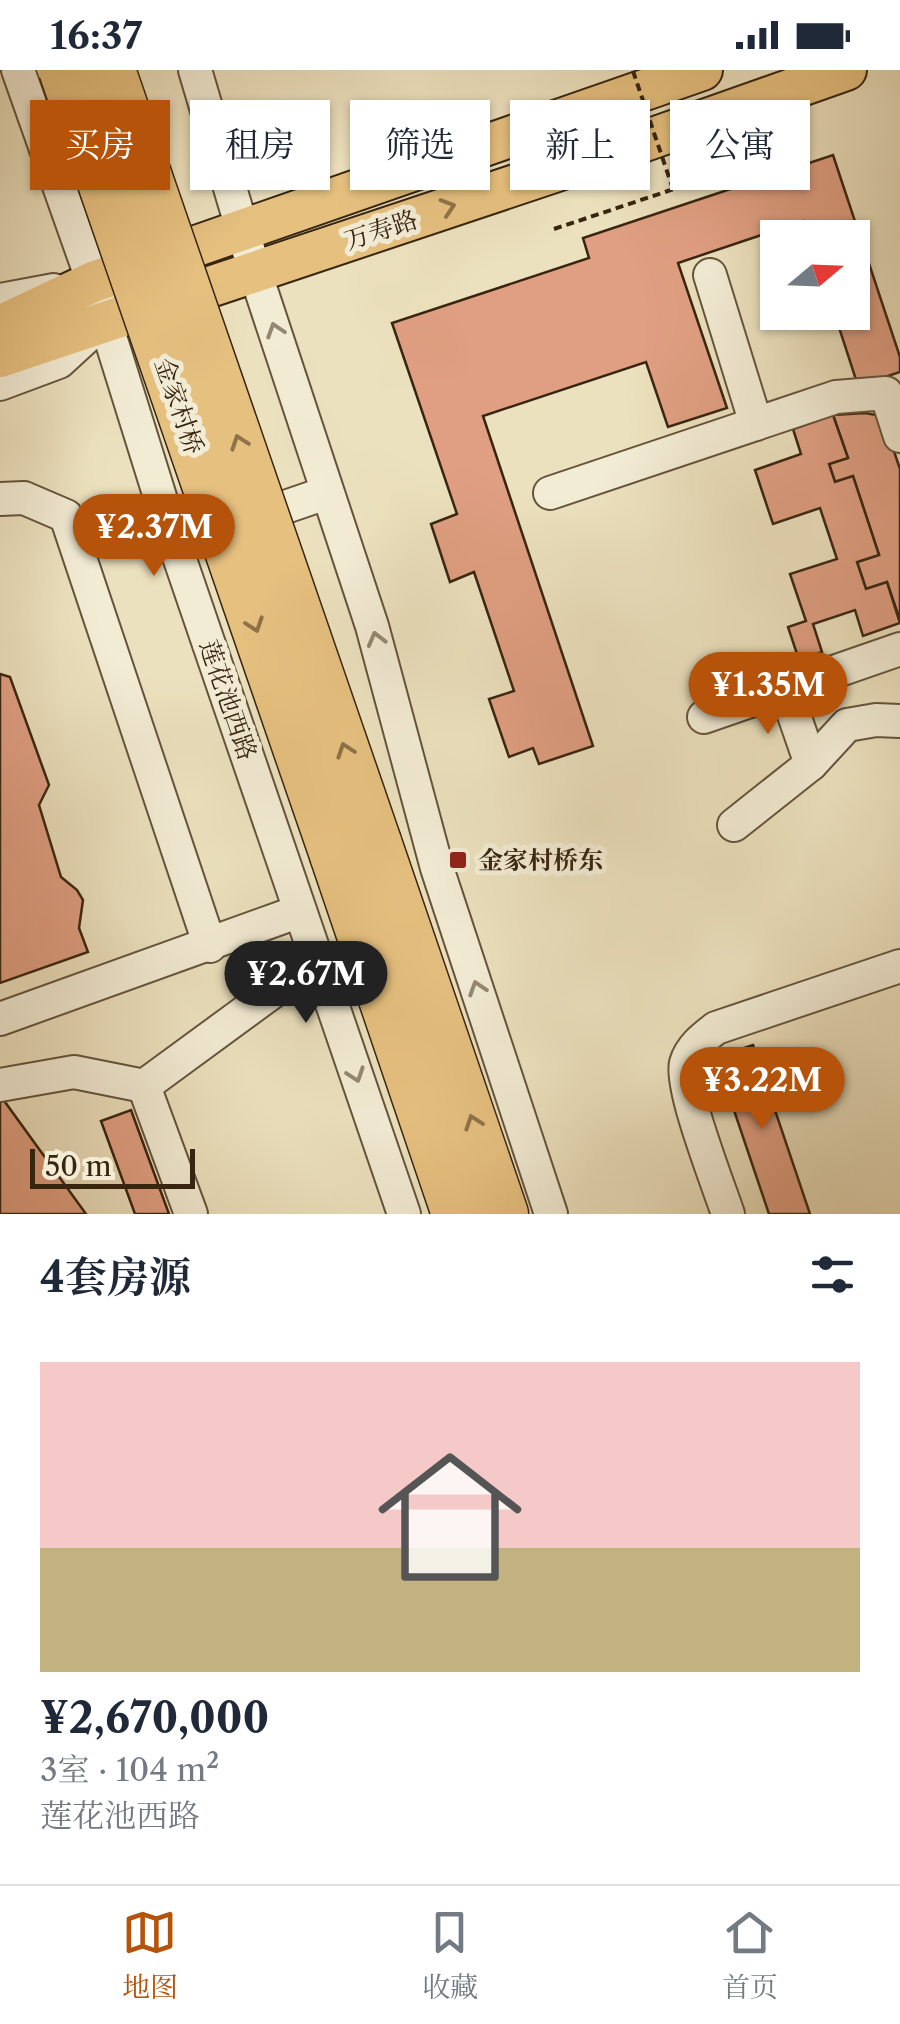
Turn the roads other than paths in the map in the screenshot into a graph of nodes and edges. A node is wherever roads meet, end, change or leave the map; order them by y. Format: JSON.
{"nodes":[{"id":1,"x":18,"y":70,"type":"edge"},
{"id":2,"x":63,"y":70,"type":"edge"},
{"id":3,"x":110,"y":70,"type":"edge"},
{"id":4,"x":195,"y":70,"type":"edge"},
{"id":5,"x":702,"y":70,"type":"edge"},
{"id":6,"x":846,"y":70,"type":"edge"},
{"id":7,"x":242,"y":228,"type":"junction"},
{"id":8,"x":256,"y":272,"type":"junction"},
{"id":9,"x":710,"y":275,"type":"dead end"},
{"id":10,"x":92,"y":282,"type":"junction"},
{"id":11,"x":0,"y":300,"type":"edge"},
{"id":12,"x":104,"y":320,"type":"junction"},
{"id":13,"x":0,"y":326,"type":"edge"},
{"id":14,"x":0,"y":356,"type":"edge"},
{"id":15,"x":0,"y":384,"type":"edge"},
{"id":16,"x":756,"y":424,"type":"junction"},
{"id":17,"x":900,"y":436,"type":"edge"},
{"id":18,"x":326,"y":493,"type":"junction"},
{"id":19,"x":550,"y":493,"type":"dead end"},
{"id":20,"x":0,"y":499,"type":"edge"},
{"id":21,"x":175,"y":545,"type":"junction"},
{"id":22,"x":900,"y":649,"type":"edge"},
{"id":23,"x":784,"y":689,"type":"junction"},
{"id":24,"x":704,"y":718,"type":"dead end"},
{"id":25,"x":900,"y":721,"type":"edge"},
{"id":26,"x":811,"y":764,"type":"junction"},
{"id":27,"x":734,"y":826,"type":"dead end"},
{"id":28,"x":355,"y":848,"type":"junction"},
{"id":29,"x":300,"y":911,"type":"junction"},
{"id":30,"x":210,"y":946,"type":"junction"},
{"id":31,"x":316,"y":960,"type":"junction"},
{"id":32,"x":900,"y":966,"type":"edge"},
{"id":33,"x":0,"y":1020,"type":"edge"},
{"id":34,"x":0,"y":1084,"type":"edge"},
{"id":35,"x":144,"y":1086,"type":"junction"},
{"id":36,"x":191,"y":1214,"type":"edge"},
{"id":37,"x":404,"y":1214,"type":"edge"},
{"id":38,"x":456,"y":1214,"type":"edge"},
{"id":39,"x":504,"y":1214,"type":"edge"},
{"id":40,"x":551,"y":1214,"type":"edge"},
{"id":41,"x":728,"y":1214,"type":"edge"}],
"edges":[{"from":1,"to":10,"type":"street","name":"莲花池西路"},
{"from":2,"to":28,"type":"highway","name":"金家村桥","one_way":true,"bridge":true},
{"from":28,"to":3,"type":"highway","name":"金家村桥","one_way":true,"bridge":true},
{"from":4,"to":7,"type":"street"},
{"from":5,"to":7,"type":"main road","name":"万寿路"},
{"from":8,"to":6,"type":"main road","name":"万寿路","one_way":true},
{"from":7,"to":8,"type":"street"},
{"from":7,"to":10,"type":"main road","name":"万寿路"},
{"from":8,"to":12,"type":"main road","name":"万寿路"},
{"from":18,"to":8,"type":"street","one_way":true},
{"from":9,"to":16,"type":"street"},
{"from":10,"to":11,"type":"street"},
{"from":10,"to":12,"type":"street","name":"莲花池西路"},
{"from":10,"to":13,"type":"main road","name":"万寿路"},
{"from":12,"to":14,"type":"main road","name":"万寿路"},
{"from":12,"to":15,"type":"street"},
{"from":12,"to":21,"type":"street","name":"莲花池西路"},
{"from":16,"to":17,"type":"street"},
{"from":16,"to":19,"type":"street"},
{"from":18,"to":21,"type":"street"},
{"from":40,"to":18,"type":"street","one_way":true},
{"from":20,"to":30,"type":"street"},
{"from":21,"to":29,"type":"street","name":"莲花池西路"},
{"from":22,"to":23,"type":"street"},
{"from":23,"to":24,"type":"street"},
{"from":23,"to":26,"type":"street"},
{"from":25,"to":26,"type":"street"},
{"from":26,"to":27,"type":"street"},
{"from":28,"to":38,"type":"highway"},
{"from":39,"to":28,"type":"highway","one_way":true},
{"from":29,"to":30,"type":"street"},
{"from":29,"to":31,"type":"street","name":"莲花池西路"},
{"from":30,"to":33,"type":"street"},
{"from":31,"to":35,"type":"street"},
{"from":31,"to":37,"type":"street","name":"莲花池西路","one_way":true},
{"from":32,"to":41,"type":"street"},
{"from":34,"to":35,"type":"street"},
{"from":35,"to":36,"type":"street"}]}
